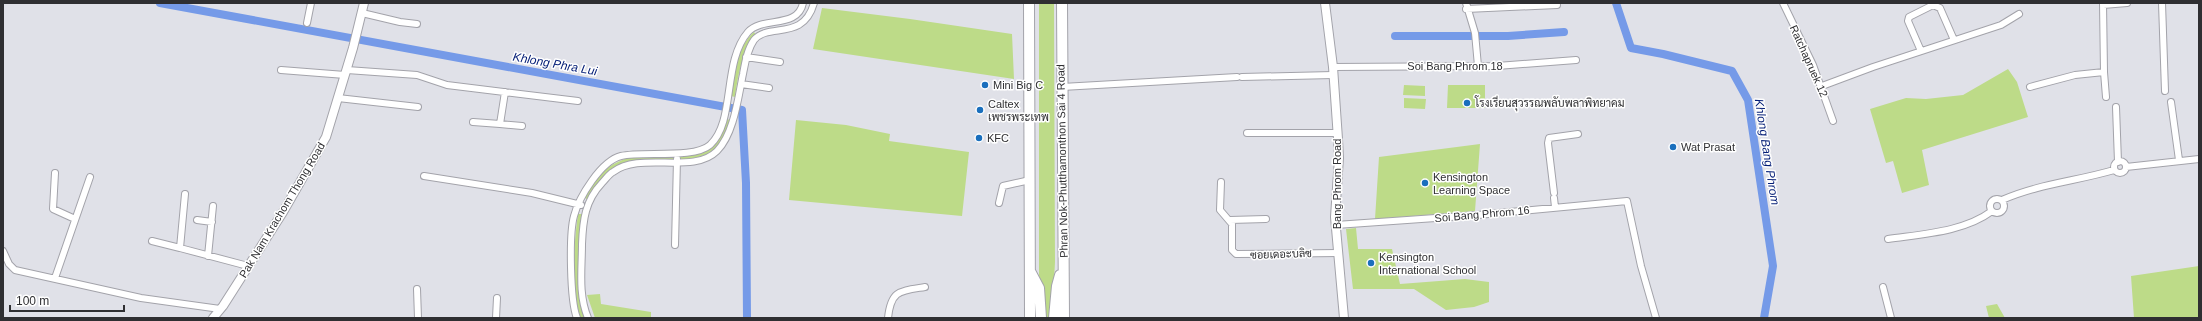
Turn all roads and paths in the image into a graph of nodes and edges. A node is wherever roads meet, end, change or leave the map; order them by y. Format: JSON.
{"nodes":[{"id":1,"x":311,"y":3,"type":"edge"},
{"id":2,"x":364,"y":3,"type":"edge"},
{"id":3,"x":803,"y":3,"type":"edge"},
{"id":4,"x":814,"y":3,"type":"edge"},
{"id":5,"x":1029,"y":3,"type":"edge"},
{"id":6,"x":1062,"y":3,"type":"edge"},
{"id":7,"x":1325,"y":3,"type":"edge"},
{"id":8,"x":1783,"y":3,"type":"edge"},
{"id":9,"x":2127,"y":3,"type":"edge"},
{"id":10,"x":2162,"y":3,"type":"edge"},
{"id":11,"x":2103,"y":4,"type":"edge"},
{"id":12,"x":1557,"y":5,"type":"dead end"},
{"id":13,"x":1466,"y":6,"type":"edge"},
{"id":14,"x":362,"y":13,"type":"junction"},
{"id":15,"x":2019,"y":14,"type":"dead end"},
{"id":16,"x":307,"y":23,"type":"dead end"},
{"id":17,"x":417,"y":24,"type":"dead end"},
{"id":18,"x":1954,"y":40,"type":"junction"},
{"id":19,"x":1921,"y":51,"type":"junction"},
{"id":20,"x":746,"y":57,"type":"junction"},
{"id":21,"x":1576,"y":60,"type":"dead end"},
{"id":22,"x":780,"y":62,"type":"dead end"},
{"id":23,"x":1478,"y":66,"type":"junction"},
{"id":24,"x":282,"y":70,"type":"dead end"},
{"id":25,"x":1333,"y":71,"type":"junction"},
{"id":26,"x":346,"y":72,"type":"junction"},
{"id":27,"x":2104,"y":72,"type":"junction"},
{"id":28,"x":741,"y":84,"type":"junction"},
{"id":29,"x":1822,"y":86,"type":"junction"},
{"id":30,"x":1062,"y":87,"type":"junction"},
{"id":31,"x":2030,"y":87,"type":"dead end"},
{"id":32,"x":769,"y":88,"type":"dead end"},
{"id":33,"x":2164,"y":91,"type":"dead end"},
{"id":34,"x":504,"y":92,"type":"junction"},
{"id":35,"x":2106,"y":97,"type":"dead end"},
{"id":36,"x":338,"y":98,"type":"junction"},
{"id":37,"x":726,"y":100,"type":"junction"},
{"id":38,"x":578,"y":101,"type":"dead end"},
{"id":39,"x":736,"y":102,"type":"junction"},
{"id":40,"x":2171,"y":102,"type":"dead end"},
{"id":41,"x":418,"y":107,"type":"dead end"},
{"id":42,"x":2116,"y":107,"type":"dead end"},
{"id":43,"x":724,"y":115,"type":"junction"},
{"id":44,"x":734,"y":116,"type":"junction"},
{"id":45,"x":1833,"y":120,"type":"dead end"},
{"id":46,"x":473,"y":122,"type":"dead end"},
{"id":47,"x":500,"y":124,"type":"junction"},
{"id":48,"x":522,"y":126,"type":"dead end"},
{"id":49,"x":1247,"y":133,"type":"dead end"},
{"id":50,"x":1338,"y":133,"type":"junction"},
{"id":51,"x":1578,"y":134,"type":"dead end"},
{"id":52,"x":677,"y":153,"type":"junction"},
{"id":53,"x":2199,"y":159,"type":"edge"},
{"id":54,"x":2180,"y":160,"type":"junction"},
{"id":55,"x":2118,"y":162,"type":"junction"},
{"id":56,"x":676,"y":163,"type":"junction"},
{"id":57,"x":2126,"y":167,"type":"junction"},
{"id":58,"x":2114,"y":170,"type":"junction"},
{"id":59,"x":55,"y":173,"type":"dead end"},
{"id":60,"x":424,"y":176,"type":"dead end"},
{"id":61,"x":90,"y":177,"type":"dead end"},
{"id":62,"x":1030,"y":180,"type":"junction"},
{"id":63,"x":1221,"y":182,"type":"dead end"},
{"id":64,"x":185,"y":194,"type":"dead end"},
{"id":65,"x":2002,"y":200,"type":"junction"},
{"id":66,"x":999,"y":203,"type":"dead end"},
{"id":67,"x":578,"y":204,"type":"junction"},
{"id":68,"x":213,"y":206,"type":"dead end"},
{"id":69,"x":586,"y":207,"type":"junction"},
{"id":70,"x":1555,"y":207,"type":"junction"},
{"id":71,"x":1992,"y":211,"type":"junction"},
{"id":72,"x":75,"y":219,"type":"junction"},
{"id":73,"x":1266,"y":219,"type":"dead end"},
{"id":74,"x":197,"y":220,"type":"dead end"},
{"id":75,"x":1230,"y":220,"type":"junction"},
{"id":76,"x":212,"y":222,"type":"junction"},
{"id":77,"x":1336,"y":225,"type":"junction"},
{"id":78,"x":1888,"y":240,"type":"dead end"},
{"id":79,"x":152,"y":241,"type":"dead end"},
{"id":80,"x":675,"y":245,"type":"dead end"},
{"id":81,"x":180,"y":248,"type":"junction"},
{"id":82,"x":3,"y":251,"type":"edge"},
{"id":83,"x":1339,"y":253,"type":"junction"},
{"id":84,"x":208,"y":256,"type":"junction"},
{"id":85,"x":248,"y":266,"type":"junction"},
{"id":86,"x":1063,"y":268,"type":"junction"},
{"id":87,"x":1030,"y":271,"type":"junction"},
{"id":88,"x":55,"y":278,"type":"junction"},
{"id":89,"x":924,"y":286,"type":"dead end"},
{"id":90,"x":1883,"y":287,"type":"dead end"},
{"id":91,"x":417,"y":289,"type":"dead end"},
{"id":92,"x":497,"y":298,"type":"dead end"},
{"id":93,"x":220,"y":308,"type":"junction"},
{"id":94,"x":213,"y":318,"type":"edge"},
{"id":95,"x":418,"y":318,"type":"edge"},
{"id":96,"x":496,"y":318,"type":"edge"},
{"id":97,"x":577,"y":318,"type":"edge"},
{"id":98,"x":588,"y":318,"type":"edge"},
{"id":99,"x":888,"y":318,"type":"edge"},
{"id":100,"x":1030,"y":318,"type":"edge"},
{"id":101,"x":1041,"y":318,"type":"edge"},
{"id":102,"x":1054,"y":318,"type":"edge"},
{"id":103,"x":1064,"y":318,"type":"edge"},
{"id":104,"x":1344,"y":318,"type":"edge"},
{"id":105,"x":1656,"y":318,"type":"edge"},
{"id":106,"x":1891,"y":318,"type":"edge"}],
"edges":[{"from":1,"to":16,"type":"street"},
{"from":2,"to":14,"type":"street","name":"Pak Nam Krachom Thong Road"},
{"from":3,"to":37,"type":"street"},
{"from":4,"to":20,"type":"street"},
{"from":5,"to":62,"type":"main road"},
{"from":6,"to":30,"type":"main road","name":"Phran Nok-Phutthamonthon Sai 4 Road"},
{"from":7,"to":25,"type":"street","name":"Bang Phrom Road"},
{"from":8,"to":29,"type":"street","name":"Ratchapruek 12"},
{"from":9,"to":11,"type":"street"},
{"from":10,"to":33,"type":"street"},
{"from":11,"to":27,"type":"street"},
{"from":12,"to":13,"type":"street"},
{"from":13,"to":23,"type":"street"},
{"from":14,"to":17,"type":"street"},
{"from":14,"to":26,"type":"street","name":"Pak Nam Krachom Thong Road"},
{"from":15,"to":18,"type":"street"},
{"from":18,"to":19,"type":"street"},
{"from":18,"to":19,"type":"street"},
{"from":19,"to":29,"type":"street"},
{"from":20,"to":22,"type":"street"},
{"from":20,"to":28,"type":"street"},
{"from":21,"to":23,"type":"street","name":"Soi Bang Phrom 18"},
{"from":23,"to":25,"type":"street","name":"Soi Bang Phrom 18"},
{"from":24,"to":26,"type":"street"},
{"from":25,"to":30,"type":"street","name":"Soi Bang Phrom 18"},
{"from":25,"to":50,"type":"street","name":"Bang Phrom Road"},
{"from":26,"to":34,"type":"street"},
{"from":26,"to":36,"type":"street","name":"Pak Nam Krachom Thong Road"},
{"from":27,"to":31,"type":"street"},
{"from":27,"to":35,"type":"street"},
{"from":28,"to":32,"type":"street"},
{"from":28,"to":39,"type":"street"},
{"from":29,"to":45,"type":"street","name":"Ratchapruek 12"},
{"from":30,"to":86,"type":"main road","name":"Phran Nok-Phutthamonthon Sai 4 Road"},
{"from":34,"to":38,"type":"street"},
{"from":34,"to":47,"type":"street"},
{"from":36,"to":41,"type":"street"},
{"from":36,"to":85,"type":"street","name":"Pak Nam Krachom Thong Road"},
{"from":37,"to":39,"type":"street"},
{"from":37,"to":43,"type":"street"},
{"from":39,"to":44,"type":"street"},
{"from":40,"to":54,"type":"street"},
{"from":42,"to":55,"type":"street"},
{"from":43,"to":44,"type":"street"},
{"from":43,"to":52,"type":"street"},
{"from":44,"to":56,"type":"street"},
{"from":46,"to":47,"type":"street"},
{"from":47,"to":48,"type":"street"},
{"from":49,"to":50,"type":"street"},
{"from":50,"to":77,"type":"street","name":"Bang Phrom Road"},
{"from":51,"to":70,"type":"street"},
{"from":52,"to":56,"type":"street"},
{"from":52,"to":67,"type":"street"},
{"from":53,"to":54,"type":"street"},
{"from":54,"to":57,"type":"street"},
{"from":55,"to":57,"type":"street"},
{"from":55,"to":58,"type":"street"},
{"from":56,"to":69,"type":"street"},
{"from":56,"to":80,"type":"street"},
{"from":57,"to":58,"type":"street"},
{"from":58,"to":65,"type":"street"},
{"from":59,"to":72,"type":"street"},
{"from":60,"to":67,"type":"street"},
{"from":61,"to":72,"type":"street"},
{"from":62,"to":66,"type":"street"},
{"from":62,"to":87,"type":"main road"},
{"from":63,"to":75,"type":"street","name":"ซอยเดอะบลิซ"},
{"from":64,"to":81,"type":"street"},
{"from":65,"to":71,"type":"street"},
{"from":65,"to":71,"type":"street"},
{"from":67,"to":69,"type":"street"},
{"from":67,"to":97,"type":"street"},
{"from":68,"to":76,"type":"street"},
{"from":69,"to":98,"type":"street"},
{"from":70,"to":77,"type":"street","name":"Soi Bang Phrom 16"},
{"from":70,"to":105,"type":"street","name":"Soi Bang Phrom 16"},
{"from":71,"to":78,"type":"street"},
{"from":72,"to":88,"type":"street"},
{"from":73,"to":75,"type":"street"},
{"from":74,"to":76,"type":"street"},
{"from":75,"to":83,"type":"street","name":"ซอยเดอะบลิซ"},
{"from":76,"to":84,"type":"street"},
{"from":77,"to":83,"type":"street","name":"Bang Phrom Road"},
{"from":79,"to":81,"type":"street"},
{"from":81,"to":84,"type":"street"},
{"from":82,"to":88,"type":"street"},
{"from":83,"to":104,"type":"street","name":"Bang Phrom Road"},
{"from":84,"to":85,"type":"street"},
{"from":85,"to":93,"type":"street","name":"Pak Nam Krachom Thong Road"},
{"from":86,"to":102,"type":"main road"},
{"from":86,"to":103,"type":"main road","name":"Phran Nok-Phutthamonthon Sai 4 Road"},
{"from":87,"to":100,"type":"main road"},
{"from":87,"to":101,"type":"main road"},
{"from":88,"to":93,"type":"street"},
{"from":89,"to":99,"type":"street"},
{"from":90,"to":106,"type":"street"},
{"from":91,"to":95,"type":"street"},
{"from":92,"to":96,"type":"street"},
{"from":93,"to":94,"type":"street","name":"Pak Nam Krachom Thong Road"}]}
